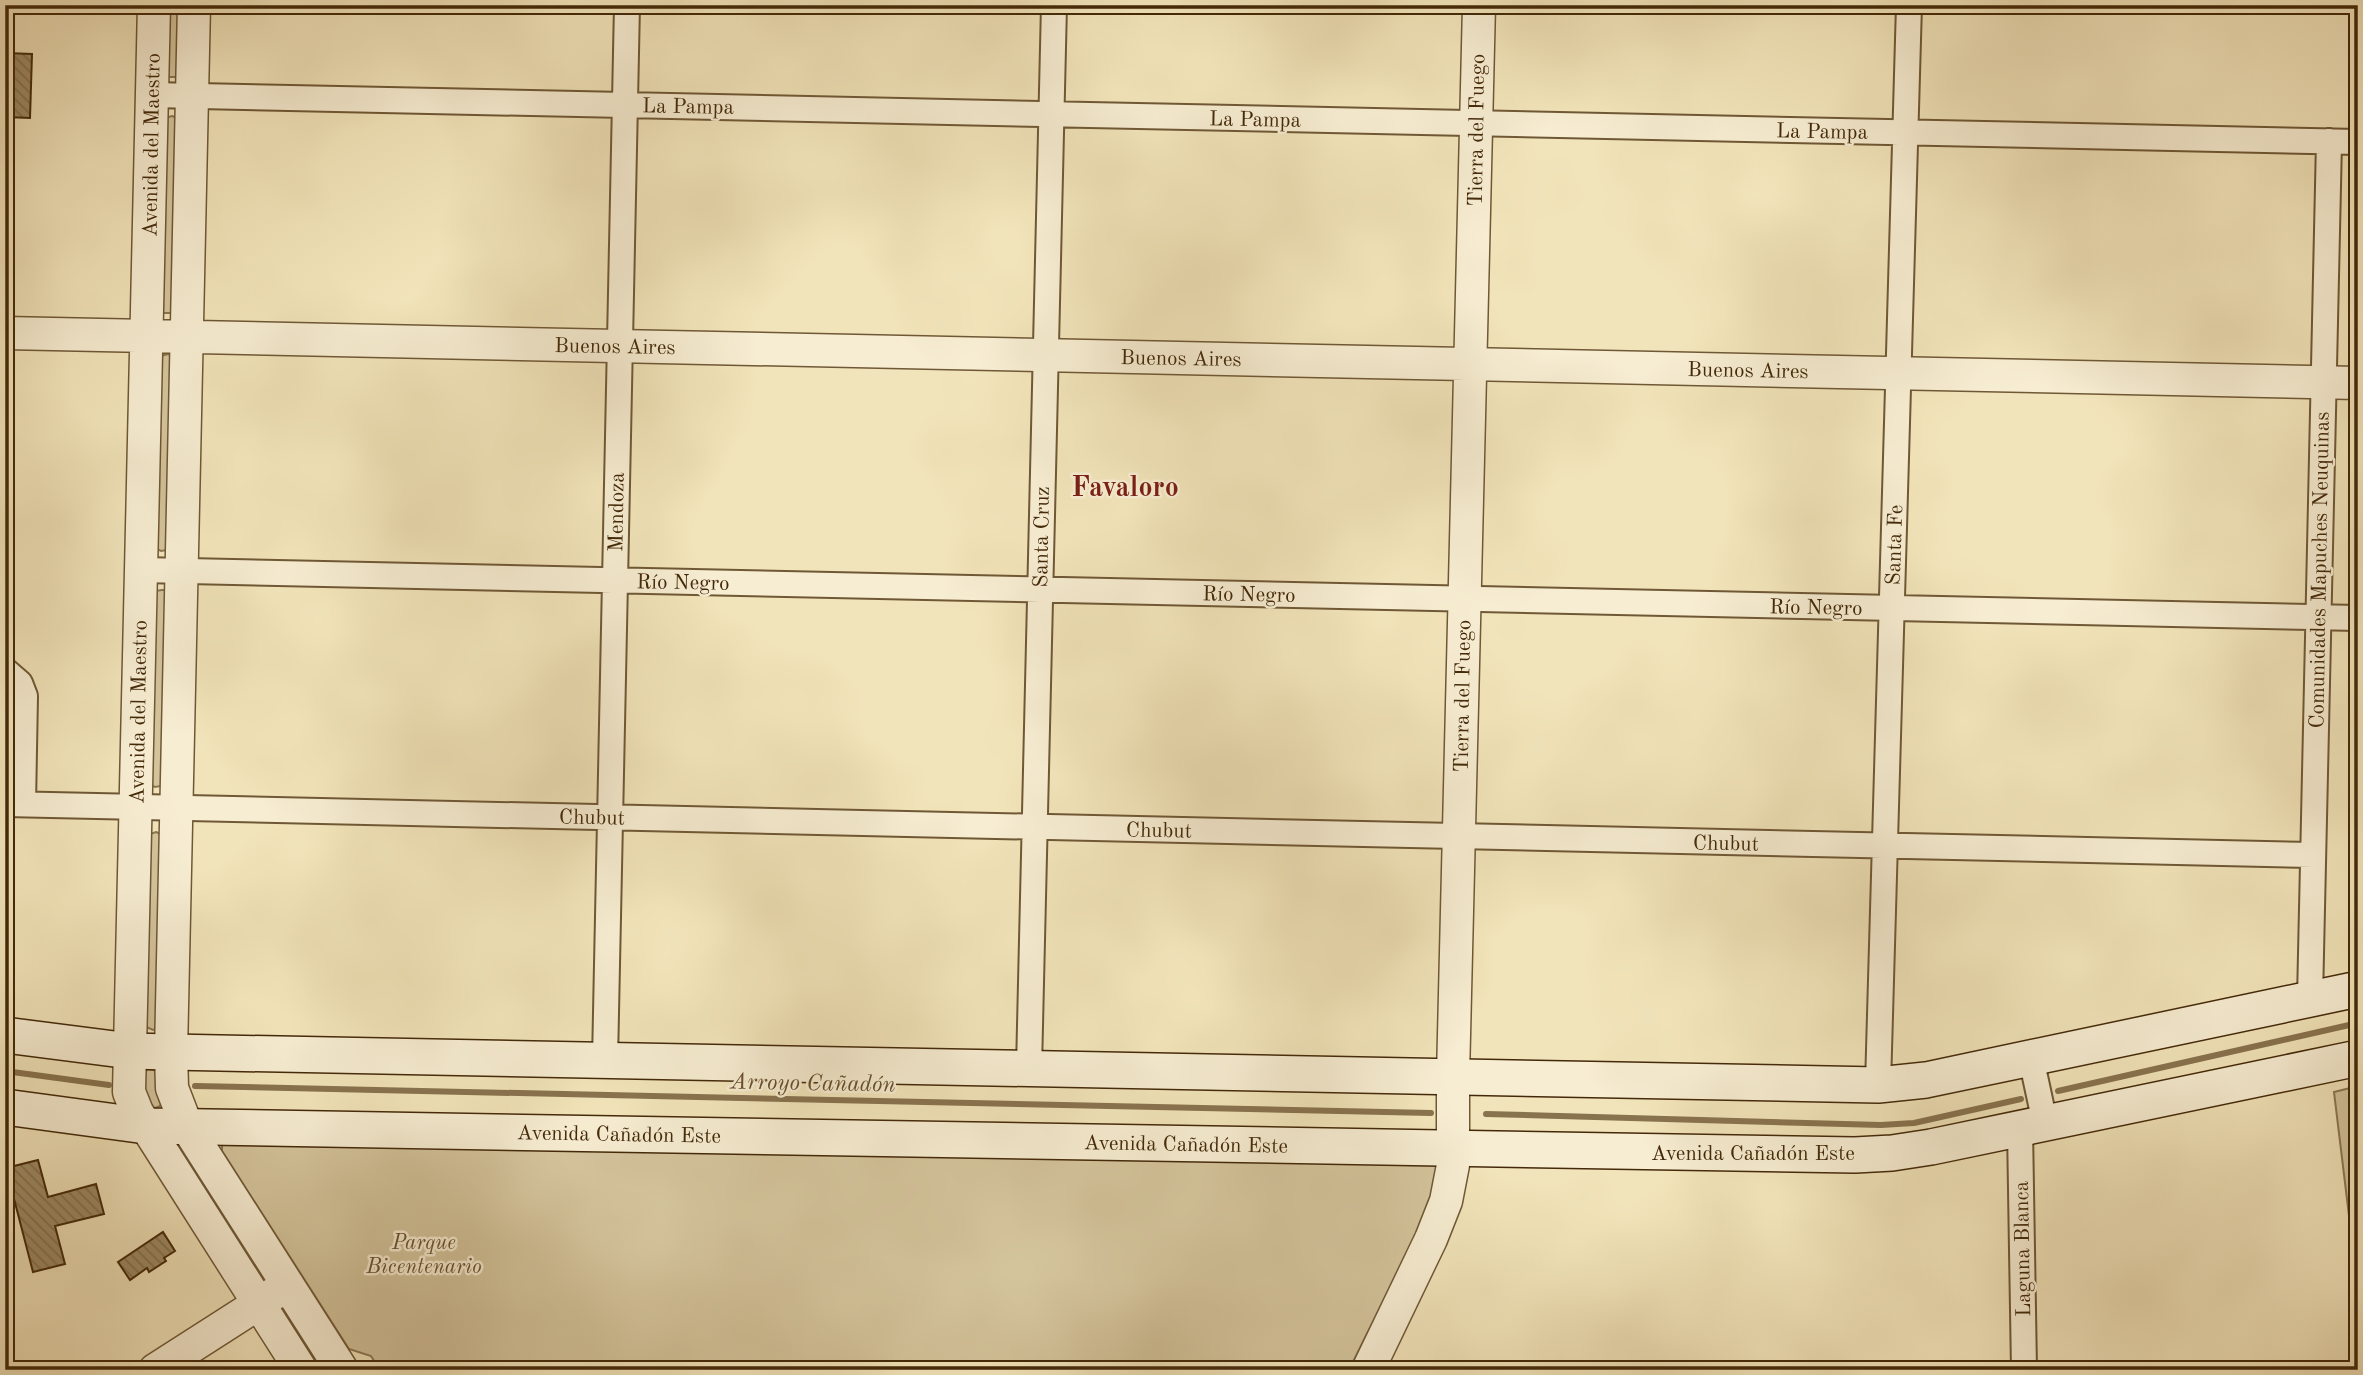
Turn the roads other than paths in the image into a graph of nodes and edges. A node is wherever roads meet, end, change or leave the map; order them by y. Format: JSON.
{"nodes":[{"id":1,"x":154,"y":5,"type":"edge"},
{"id":2,"x":194,"y":5,"type":"edge"},
{"id":3,"x":627,"y":5,"type":"edge"},
{"id":4,"x":1054,"y":5,"type":"edge"},
{"id":5,"x":1479,"y":5,"type":"edge"},
{"id":6,"x":1909,"y":5,"type":"edge"},
{"id":7,"x":152,"y":95,"type":"junction"},
{"id":8,"x":192,"y":96,"type":"junction"},
{"id":9,"x":625,"y":105,"type":"junction"},
{"id":10,"x":1051,"y":114,"type":"junction"},
{"id":11,"x":1476,"y":123,"type":"junction"},
{"id":12,"x":1906,"y":133,"type":"junction"},
{"id":13,"x":2329,"y":141,"type":"junction"},
{"id":14,"x":2358,"y":142,"type":"edge"},
{"id":15,"x":5,"y":333,"type":"edge"},
{"id":16,"x":146,"y":336,"type":"junction"},
{"id":17,"x":187,"y":337,"type":"junction"},
{"id":18,"x":620,"y":346,"type":"junction"},
{"id":19,"x":1045,"y":355,"type":"junction"},
{"id":20,"x":1470,"y":364,"type":"junction"},
{"id":21,"x":1899,"y":373,"type":"junction"},
{"id":22,"x":2324,"y":382,"type":"junction"},
{"id":23,"x":2358,"y":383,"type":"edge"},
{"id":24,"x":141,"y":570,"type":"junction"},
{"id":25,"x":182,"y":571,"type":"junction"},
{"id":26,"x":615,"y":580,"type":"junction"},
{"id":27,"x":1040,"y":590,"type":"junction"},
{"id":28,"x":1464,"y":599,"type":"junction"},
{"id":29,"x":1892,"y":608,"type":"junction"},
{"id":30,"x":2318,"y":617,"type":"junction"},
{"id":31,"x":2358,"y":618,"type":"edge"},
{"id":32,"x":5,"y":670,"type":"edge"},
{"id":33,"x":14,"y":804,"type":"edge"},
{"id":34,"x":136,"y":807,"type":"junction"},
{"id":35,"x":177,"y":808,"type":"junction"},
{"id":36,"x":610,"y":817,"type":"junction"},
{"id":37,"x":1034,"y":827,"type":"junction"},
{"id":38,"x":1459,"y":837,"type":"junction"},
{"id":39,"x":1885,"y":846,"type":"junction"},
{"id":40,"x":2313,"y":855,"type":"junction"},
{"id":41,"x":2358,"y":989,"type":"edge"},
{"id":42,"x":2310,"y":999,"type":"junction"},
{"id":43,"x":5,"y":1035,"type":"edge"},
{"id":44,"x":130,"y":1051,"type":"junction"},
{"id":45,"x":171,"y":1052,"type":"junction"},
{"id":46,"x":2031,"y":1058,"type":"junction"},
{"id":47,"x":2358,"y":1058,"type":"edge"},
{"id":48,"x":605,"y":1061,"type":"junction"},
{"id":49,"x":1029,"y":1069,"type":"junction"},
{"id":50,"x":1453,"y":1076,"type":"junction"},
{"id":51,"x":1878,"y":1084,"type":"junction"},
{"id":52,"x":5,"y":1107,"type":"edge"},
{"id":53,"x":146,"y":1126,"type":"junction"},
{"id":54,"x":2033,"y":1126,"type":"junction"},
{"id":55,"x":187,"y":1127,"type":"junction"},
{"id":56,"x":1454,"y":1149,"type":"junction"},
{"id":57,"x":288,"y":1285,"type":"junction"},
{"id":58,"x":259,"y":1303,"type":"junction"},
{"id":59,"x":155,"y":1370,"type":"edge"},
{"id":60,"x":301,"y":1370,"type":"edge"},
{"id":61,"x":342,"y":1370,"type":"edge"},
{"id":62,"x":1368,"y":1370,"type":"edge"},
{"id":63,"x":2024,"y":1370,"type":"edge"}],
"edges":[{"from":1,"to":7,"type":"street","name":"Avenida del Maestro"},
{"from":2,"to":8,"type":"street","name":"Avenida del Maestro"},
{"from":3,"to":9,"type":"street","name":"Mendoza"},
{"from":4,"to":10,"type":"street","name":"Santa Cruz"},
{"from":5,"to":11,"type":"street","name":"Tierra del Fuego"},
{"from":6,"to":12,"type":"street","name":"Santa Fe"},
{"from":7,"to":8,"type":"street","name":"La Pampa"},
{"from":7,"to":16,"type":"street","name":"Avenida del Maestro"},
{"from":8,"to":9,"type":"street","name":"La Pampa"},
{"from":8,"to":17,"type":"street","name":"Avenida del Maestro"},
{"from":9,"to":10,"type":"street","name":"La Pampa"},
{"from":9,"to":18,"type":"street","name":"Mendoza"},
{"from":10,"to":11,"type":"street","name":"La Pampa"},
{"from":10,"to":19,"type":"street","name":"Santa Cruz"},
{"from":11,"to":12,"type":"street","name":"La Pampa"},
{"from":11,"to":20,"type":"street","name":"Tierra del Fuego"},
{"from":12,"to":13,"type":"street","name":"La Pampa"},
{"from":12,"to":21,"type":"street","name":"Santa Fe"},
{"from":13,"to":14,"type":"street","name":"La Pampa"},
{"from":13,"to":22,"type":"street","name":"Comunidades Mapuches Neuquinas"},
{"from":15,"to":16,"type":"street","name":"Buenos Aires"},
{"from":16,"to":17,"type":"street","name":"Buenos Aires"},
{"from":16,"to":24,"type":"street","name":"Avenida del Maestro"},
{"from":17,"to":18,"type":"street","name":"Buenos Aires"},
{"from":17,"to":25,"type":"street","name":"Avenida del Maestro"},
{"from":18,"to":19,"type":"street","name":"Buenos Aires"},
{"from":18,"to":26,"type":"street","name":"Mendoza"},
{"from":19,"to":20,"type":"street","name":"Buenos Aires"},
{"from":19,"to":27,"type":"street","name":"Santa Cruz"},
{"from":20,"to":21,"type":"street","name":"Buenos Aires"},
{"from":20,"to":28,"type":"street","name":"Tierra del Fuego"},
{"from":21,"to":22,"type":"street","name":"Buenos Aires"},
{"from":21,"to":29,"type":"street","name":"Santa Fe"},
{"from":22,"to":23,"type":"street","name":"Buenos Aires"},
{"from":22,"to":30,"type":"street","name":"Comunidades Mapuches Neuquinas"},
{"from":24,"to":25,"type":"street","name":"Río Negro"},
{"from":24,"to":34,"type":"street","name":"Avenida del Maestro"},
{"from":25,"to":26,"type":"street","name":"Río Negro"},
{"from":25,"to":35,"type":"street","name":"Avenida del Maestro"},
{"from":26,"to":27,"type":"street","name":"Río Negro"},
{"from":26,"to":36,"type":"street","name":"Mendoza"},
{"from":27,"to":28,"type":"street","name":"Río Negro"},
{"from":27,"to":37,"type":"street","name":"Santa Cruz"},
{"from":28,"to":29,"type":"street","name":"Río Negro"},
{"from":28,"to":38,"type":"street","name":"Tierra del Fuego"},
{"from":29,"to":30,"type":"street","name":"Río Negro"},
{"from":29,"to":39,"type":"street","name":"Santa Fe"},
{"from":30,"to":31,"type":"street","name":"Río Negro"},
{"from":30,"to":40,"type":"street","name":"Comunidades Mapuches Neuquinas"},
{"from":32,"to":33,"type":"street"},
{"from":33,"to":34,"type":"street","name":"Chubut"},
{"from":34,"to":35,"type":"street","name":"Chubut"},
{"from":34,"to":44,"type":"street","name":"Avenida del Maestro"},
{"from":35,"to":36,"type":"street","name":"Chubut"},
{"from":35,"to":45,"type":"street","name":"Avenida del Maestro"},
{"from":36,"to":37,"type":"street","name":"Chubut"},
{"from":36,"to":48,"type":"street","name":"Mendoza"},
{"from":37,"to":38,"type":"street","name":"Chubut"},
{"from":37,"to":49,"type":"street","name":"Santa Cruz"},
{"from":38,"to":39,"type":"street","name":"Chubut"},
{"from":38,"to":50,"type":"street","name":"Tierra del Fuego"},
{"from":39,"to":40,"type":"street","name":"Chubut"},
{"from":39,"to":51,"type":"street","name":"Santa Fe"},
{"from":40,"to":42,"type":"street","name":"Comunidades Mapuches Neuquinas"},
{"from":41,"to":42,"type":"main road"},
{"from":42,"to":46,"type":"main road"},
{"from":43,"to":44,"type":"main road"},
{"from":44,"to":45,"type":"main road"},
{"from":44,"to":53,"type":"street","name":"Avenida del Maestro"},
{"from":45,"to":48,"type":"main road"},
{"from":45,"to":55,"type":"street","name":"Avenida del Maestro"},
{"from":46,"to":51,"type":"main road"},
{"from":46,"to":54,"type":"street","name":"Laguna Blanca"},
{"from":47,"to":54,"type":"main road","name":"Avenida Cañadón Este"},
{"from":48,"to":49,"type":"main road"},
{"from":49,"to":50,"type":"main road"},
{"from":50,"to":51,"type":"main road"},
{"from":50,"to":56,"type":"street","name":"Tierra del Fuego"},
{"from":52,"to":53,"type":"main road","name":"Avenida Cañadón Este"},
{"from":53,"to":55,"type":"main road","name":"Avenida Cañadón Este"},
{"from":53,"to":58,"type":"street","name":"Avenida del Maestro"},
{"from":54,"to":56,"type":"main road","name":"Avenida Cañadón Este"},
{"from":54,"to":63,"type":"street","name":"Laguna Blanca"},
{"from":55,"to":56,"type":"main road","name":"Avenida Cañadón Este"},
{"from":55,"to":57,"type":"street","name":"Avenida del Maestro"},
{"from":56,"to":62,"type":"street","name":"Tierra del Fuego"},
{"from":57,"to":58,"type":"street"},
{"from":57,"to":61,"type":"street","name":"Avenida del Maestro"},
{"from":58,"to":59,"type":"street"},
{"from":58,"to":60,"type":"street","name":"Avenida del Maestro"}]}
